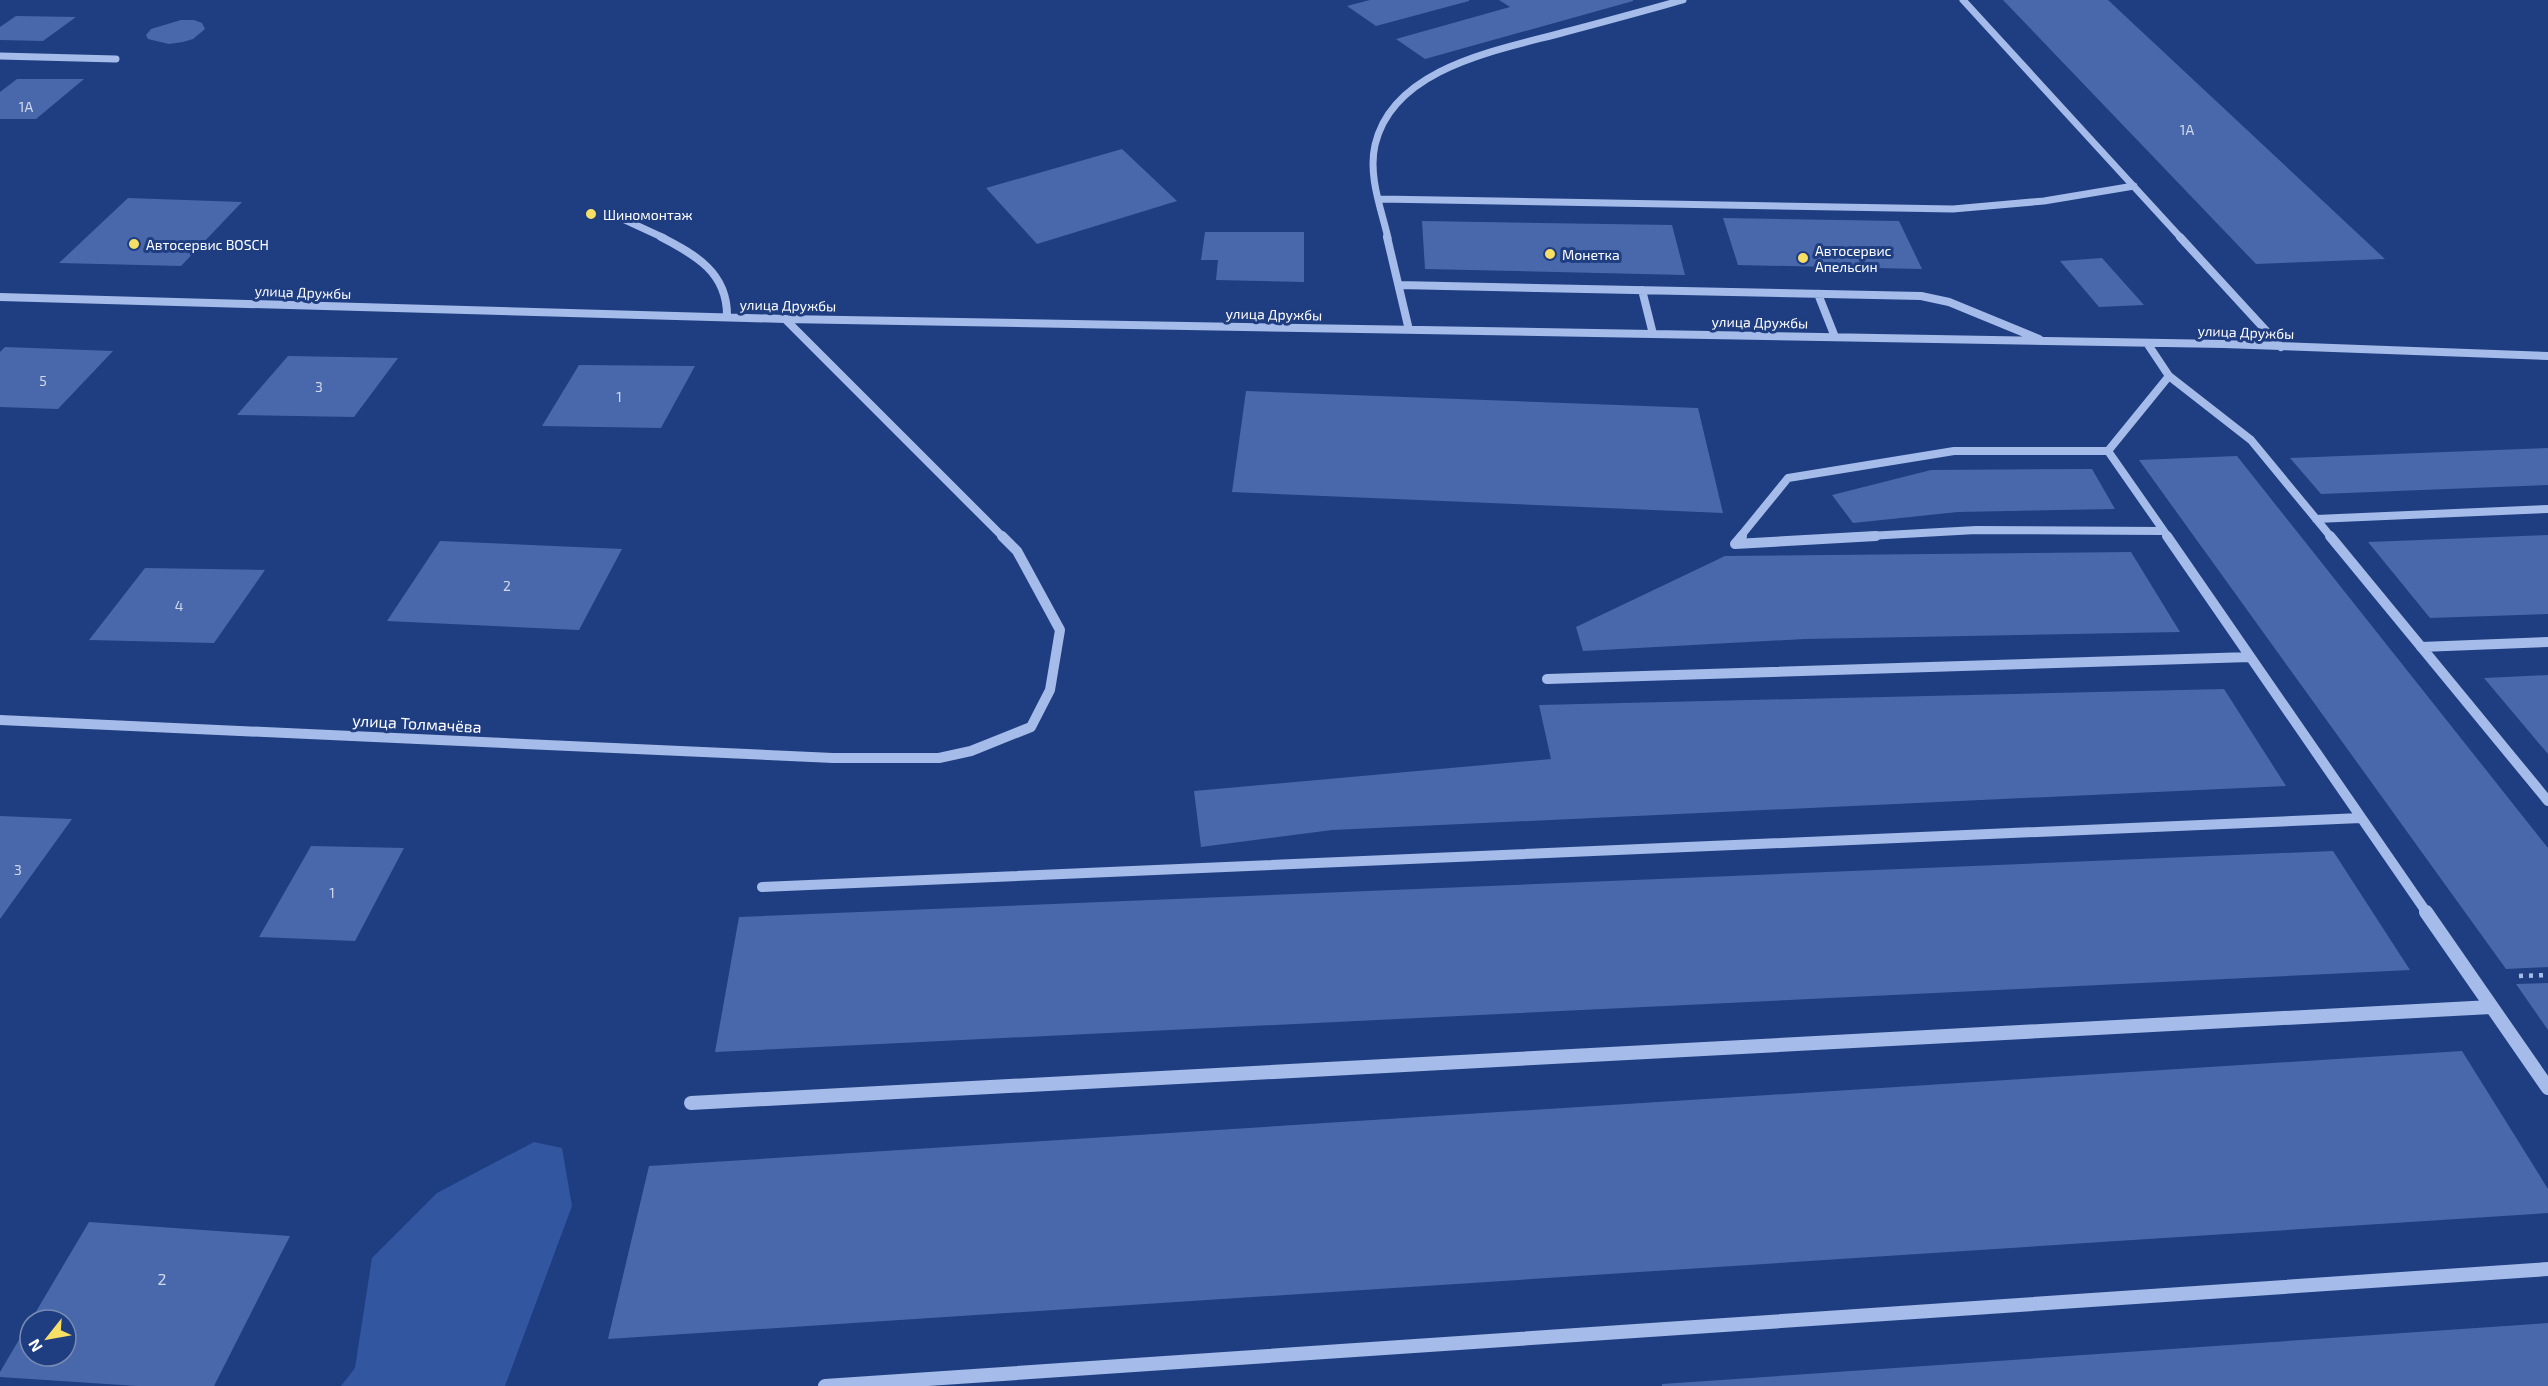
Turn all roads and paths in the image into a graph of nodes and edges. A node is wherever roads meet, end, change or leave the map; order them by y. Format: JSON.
{"nodes":[{"id":1,"x":1683,"y":0,"type":"edge"},
{"id":2,"x":1963,"y":0,"type":"edge"},
{"id":3,"x":0,"y":56,"type":"edge"},
{"id":4,"x":116,"y":59,"type":"dead end"},
{"id":5,"x":2134,"y":186,"type":"junction"},
{"id":6,"x":1380,"y":199,"type":"junction"},
{"id":7,"x":625,"y":220,"type":"dead end"},
{"id":8,"x":1399,"y":285,"type":"junction"},
{"id":9,"x":1642,"y":290,"type":"junction"},
{"id":10,"x":1818,"y":294,"type":"junction"},
{"id":11,"x":0,"y":297,"type":"edge"},
{"id":12,"x":727,"y":317,"type":"junction"},
{"id":13,"x":785,"y":319,"type":"junction"},
{"id":14,"x":1408,"y":330,"type":"junction"},
{"id":15,"x":1653,"y":334,"type":"junction"},
{"id":16,"x":1835,"y":337,"type":"junction"},
{"id":17,"x":2045,"y":341,"type":"junction"},
{"id":18,"x":2147,"y":343,"type":"junction"},
{"id":19,"x":2281,"y":347,"type":"junction"},
{"id":20,"x":2548,"y":356,"type":"edge"},
{"id":21,"x":2169,"y":376,"type":"junction"},
{"id":22,"x":2108,"y":451,"type":"junction"},
{"id":23,"x":2548,"y":510,"type":"edge"},
{"id":24,"x":2316,"y":519,"type":"junction"},
{"id":25,"x":2163,"y":531,"type":"junction"},
{"id":26,"x":2548,"y":642,"type":"edge"},
{"id":27,"x":2421,"y":647,"type":"junction"},
{"id":28,"x":2250,"y":657,"type":"junction"},
{"id":29,"x":1546,"y":679,"type":"dead end"},
{"id":30,"x":0,"y":720,"type":"edge"},
{"id":31,"x":2548,"y":801,"type":"edge"},
{"id":32,"x":2361,"y":818,"type":"junction"},
{"id":33,"x":762,"y":887,"type":"dead end"},
{"id":34,"x":2491,"y":1007,"type":"junction"},
{"id":35,"x":2548,"y":1088,"type":"edge"},
{"id":36,"x":691,"y":1103,"type":"dead end"},
{"id":37,"x":2548,"y":1269,"type":"edge"},
{"id":38,"x":825,"y":1386,"type":"edge"}],
"edges":[{"from":1,"to":6,"type":"street"},
{"from":2,"to":5,"type":"street"},
{"from":3,"to":4,"type":"street"},
{"from":5,"to":6,"type":"street"},
{"from":5,"to":19,"type":"street"},
{"from":6,"to":8,"type":"street"},
{"from":7,"to":12,"type":"street"},
{"from":8,"to":9,"type":"street"},
{"from":8,"to":14,"type":"street"},
{"from":9,"to":10,"type":"street"},
{"from":9,"to":15,"type":"street"},
{"from":10,"to":16,"type":"street"},
{"from":10,"to":17,"type":"street"},
{"from":11,"to":12,"type":"street","name":"улица Дружбы"},
{"from":12,"to":13,"type":"street","name":"улица Дружбы"},
{"from":13,"to":14,"type":"street","name":"улица Дружбы"},
{"from":13,"to":30,"type":"street","name":"улица Толмачёва"},
{"from":14,"to":15,"type":"street","name":"улица Дружбы"},
{"from":15,"to":16,"type":"street","name":"улица Дружбы"},
{"from":16,"to":17,"type":"street","name":"улица Дружбы"},
{"from":17,"to":18,"type":"street","name":"улица Дружбы"},
{"from":18,"to":19,"type":"street","name":"улица Дружбы"},
{"from":18,"to":21,"type":"street"},
{"from":19,"to":20,"type":"street","name":"улица Дружбы"},
{"from":21,"to":22,"type":"street"},
{"from":21,"to":24,"type":"street"},
{"from":22,"to":25,"type":"street"},
{"from":22,"to":25,"type":"street"},
{"from":23,"to":24,"type":"street"},
{"from":24,"to":27,"type":"street"},
{"from":25,"to":28,"type":"street"},
{"from":26,"to":27,"type":"street"},
{"from":27,"to":31,"type":"street"},
{"from":28,"to":29,"type":"street"},
{"from":28,"to":32,"type":"street"},
{"from":32,"to":33,"type":"street"},
{"from":32,"to":34,"type":"street"},
{"from":34,"to":35,"type":"street"},
{"from":34,"to":36,"type":"street"},
{"from":37,"to":38,"type":"street"}]}
